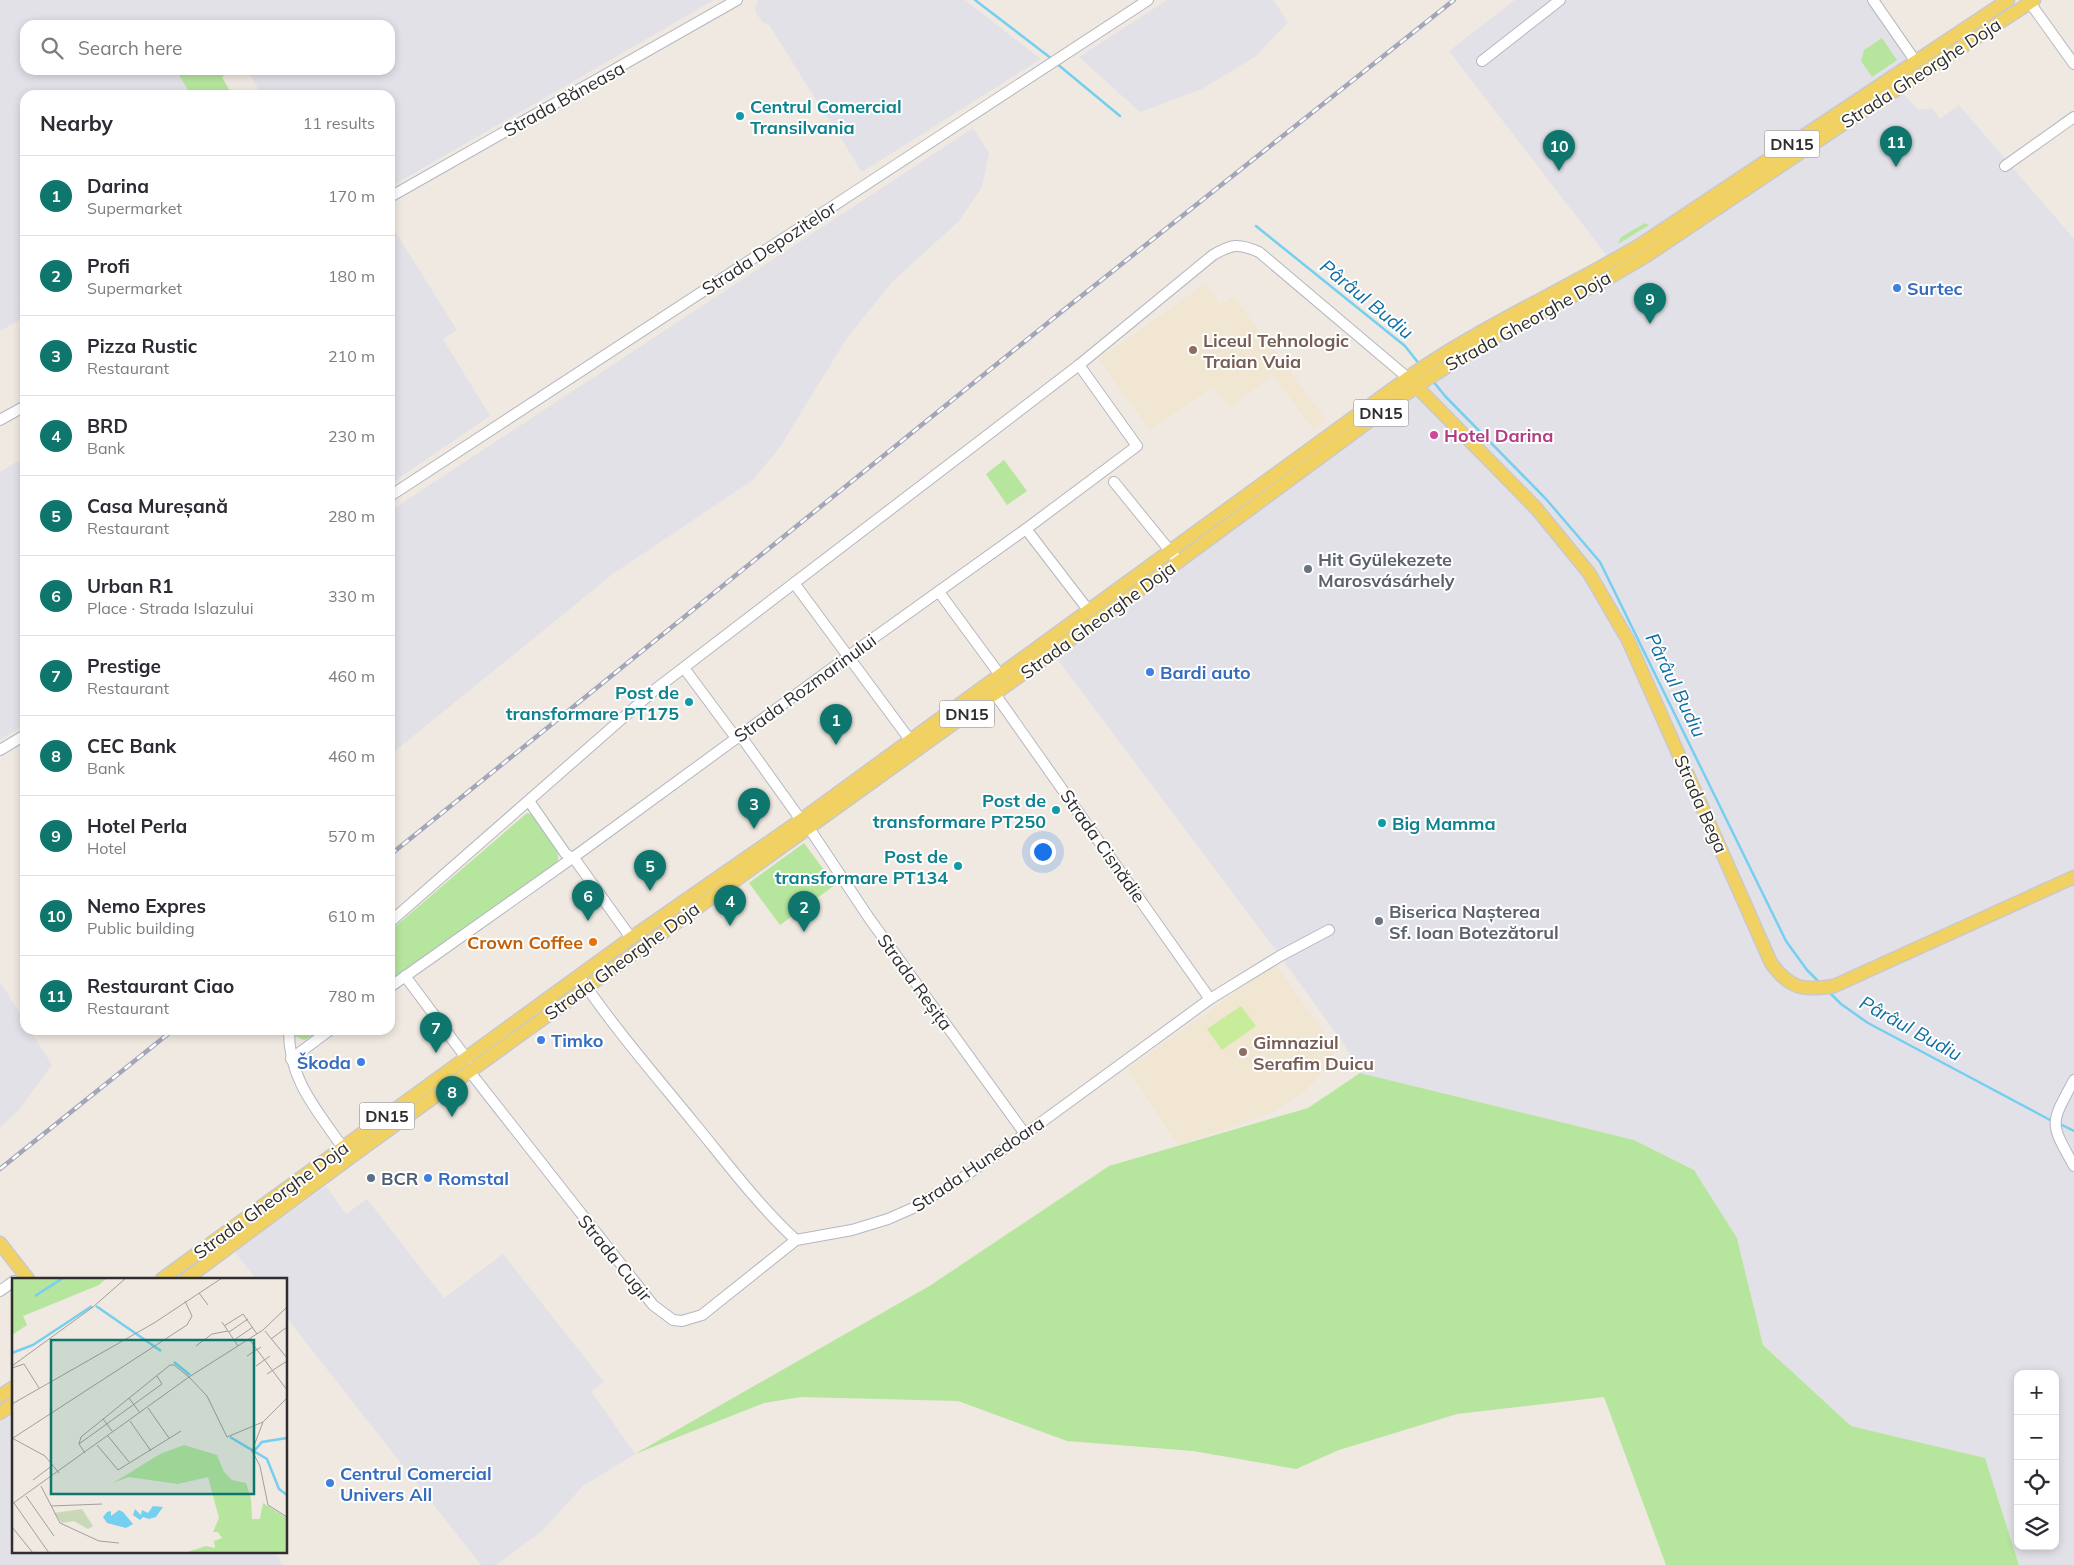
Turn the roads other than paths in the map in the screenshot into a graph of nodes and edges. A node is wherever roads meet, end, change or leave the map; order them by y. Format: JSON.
{"nodes":[{"id":1,"x":737,"y":0,"type":"edge"},
{"id":2,"x":1148,"y":0,"type":"edge"},
{"id":3,"x":1560,"y":0,"type":"edge"},
{"id":4,"x":1873,"y":0,"type":"edge"},
{"id":5,"x":2008,"y":0,"type":"edge"},
{"id":6,"x":2031,"y":1,"type":"edge"},
{"id":7,"x":1482,"y":61,"type":"dead end"},
{"id":8,"x":1916,"y":62,"type":"junction"},
{"id":9,"x":2074,"y":64,"type":"edge"},
{"id":10,"x":2074,"y":117,"type":"edge"},
{"id":11,"x":2005,"y":166,"type":"dead end"},
{"id":12,"x":395,"y":194,"type":"edge"},
{"id":13,"x":1079,"y":365,"type":"junction"},
{"id":14,"x":1432,"y":368,"type":"junction"},
{"id":15,"x":1415,"y":380,"type":"junction"},
{"id":16,"x":20,"y":409,"type":"edge"},
{"id":17,"x":0,"y":420,"type":"edge"},
{"id":18,"x":1114,"y":482,"type":"dead end"},
{"id":19,"x":395,"y":493,"type":"edge"},
{"id":20,"x":1026,"y":529,"type":"junction"},
{"id":21,"x":1174,"y":557,"type":"junction"},
{"id":22,"x":794,"y":583,"type":"junction"},
{"id":23,"x":939,"y":592,"type":"junction"},
{"id":24,"x":1089,"y":611,"type":"junction"},
{"id":25,"x":848,"y":656,"type":"junction"},
{"id":26,"x":684,"y":668,"type":"junction"},
{"id":27,"x":1000,"y":675,"type":"junction"},
{"id":28,"x":995,"y":694,"type":"junction"},
{"id":29,"x":738,"y":736,"type":"junction"},
{"id":30,"x":20,"y":738,"type":"edge"},
{"id":31,"x":910,"y":740,"type":"junction"},
{"id":32,"x":0,"y":750,"type":"edge"},
{"id":33,"x":530,"y":800,"type":"junction"},
{"id":34,"x":805,"y":824,"type":"junction"},
{"id":35,"x":573,"y":858,"type":"junction"},
{"id":36,"x":2074,"y":877,"type":"edge"},
{"id":37,"x":395,"y":918,"type":"edge"},
{"id":38,"x":1329,"y":930,"type":"dead end"},
{"id":39,"x":631,"y":938,"type":"junction"},
{"id":40,"x":405,"y":976,"type":"junction"},
{"id":41,"x":583,"y":982,"type":"junction"},
{"id":42,"x":395,"y":983,"type":"edge"},
{"id":43,"x":1210,"y":999,"type":"junction"},
{"id":44,"x":289,"y":1035,"type":"edge"},
{"id":45,"x":323,"y":1035,"type":"edge"},
{"id":46,"x":291,"y":1058,"type":"junction"},
{"id":47,"x":467,"y":1058,"type":"junction"},
{"id":48,"x":470,"y":1072,"type":"junction"},
{"id":49,"x":2074,"y":1080,"type":"edge"},
{"id":50,"x":1025,"y":1134,"type":"junction"},
{"id":51,"x":343,"y":1148,"type":"junction"},
{"id":52,"x":2074,"y":1166,"type":"edge"},
{"id":53,"x":796,"y":1240,"type":"junction"},
{"id":54,"x":0,"y":1244,"type":"edge"},
{"id":55,"x":20,"y":1278,"type":"edge"},
{"id":56,"x":163,"y":1278,"type":"edge"},
{"id":57,"x":187,"y":1278,"type":"edge"},
{"id":58,"x":12,"y":1283,"type":"edge"},
{"id":59,"x":0,"y":1290,"type":"edge"},
{"id":60,"x":12,"y":1387,"type":"edge"},
{"id":61,"x":0,"y":1396,"type":"edge"},
{"id":62,"x":12,"y":1404,"type":"edge"},
{"id":63,"x":0,"y":1413,"type":"edge"}],
"edges":[{"from":1,"to":12,"type":"street","name":"Strada Băneasa"},
{"from":2,"to":19,"type":"street","name":"Strada Depozitelor"},
{"from":3,"to":7,"type":"street"},
{"from":4,"to":8,"type":"street"},
{"from":5,"to":8,"type":"main road","name":"Strada Gheorghe Doja","number":"DN15"},
{"from":6,"to":9,"type":"street"},
{"from":6,"to":14,"type":"main road","name":"Strada Gheorghe Doja","number":"DN15"},
{"from":8,"to":14,"type":"main road","name":"Strada Gheorghe Doja","number":"DN15"},
{"from":10,"to":11,"type":"street"},
{"from":13,"to":15,"type":"street"},
{"from":13,"to":20,"type":"street","name":"Strada Rozmarinului"},
{"from":13,"to":22,"type":"street"},
{"from":14,"to":15,"type":"main road","name":"Strada Gheorghe Doja","number":"DN15"},
{"from":15,"to":21,"type":"main road","name":"Strada Gheorghe Doja","number":"DN15"},
{"from":15,"to":36,"type":"main road","name":"Strada Bega"},
{"from":16,"to":17,"type":"street"},
{"from":18,"to":21,"type":"street"},
{"from":20,"to":23,"type":"street","name":"Strada Rozmarinului"},
{"from":20,"to":24,"type":"street"},
{"from":21,"to":24,"type":"main road","name":"Strada Gheorghe Doja","number":"DN15"},
{"from":21,"to":28,"type":"main road","name":"Strada Gheorghe Doja","number":"DN15"},
{"from":22,"to":25,"type":"street"},
{"from":22,"to":26,"type":"street"},
{"from":23,"to":25,"type":"street","name":"Strada Rozmarinului"},
{"from":23,"to":27,"type":"street"},
{"from":24,"to":27,"type":"main road","name":"Strada Gheorghe Doja","number":"DN15"},
{"from":25,"to":29,"type":"street","name":"Strada Rozmarinului"},
{"from":25,"to":31,"type":"street"},
{"from":26,"to":29,"type":"street","name":"Strada Reșița"},
{"from":26,"to":33,"type":"street"},
{"from":27,"to":31,"type":"main road","name":"Strada Gheorghe Doja","number":"DN15"},
{"from":28,"to":34,"type":"main road","name":"Strada Gheorghe Doja","number":"DN15"},
{"from":28,"to":43,"type":"street","name":"Strada Cisnădie"},
{"from":29,"to":34,"type":"street","name":"Strada Reșița"},
{"from":29,"to":35,"type":"street","name":"Strada Rozmarinului"},
{"from":30,"to":32,"type":"street"},
{"from":31,"to":34,"type":"main road","name":"Strada Gheorghe Doja","number":"DN15"},
{"from":33,"to":35,"type":"street"},
{"from":33,"to":37,"type":"street"},
{"from":34,"to":39,"type":"main road","name":"Strada Gheorghe Doja","number":"DN15"},
{"from":34,"to":41,"type":"main road","name":"Strada Gheorghe Doja","number":"DN15"},
{"from":34,"to":50,"type":"street","name":"Strada Reșița"},
{"from":35,"to":39,"type":"street"},
{"from":35,"to":40,"type":"street","name":"Strada Rozmarinului"},
{"from":38,"to":43,"type":"street","name":"Strada Hunedoara"},
{"from":39,"to":41,"type":"main road","name":"Strada Gheorghe Doja","number":"DN15"},
{"from":40,"to":42,"type":"street","name":"Strada Rozmarinului"},
{"from":40,"to":47,"type":"street"},
{"from":41,"to":47,"type":"main road","name":"Strada Gheorghe Doja","number":"DN15"},
{"from":41,"to":48,"type":"main road","name":"Strada Gheorghe Doja","number":"DN15"},
{"from":41,"to":53,"type":"street"},
{"from":43,"to":50,"type":"street","name":"Strada Hunedoara"},
{"from":44,"to":46,"type":"street"},
{"from":45,"to":46,"type":"street"},
{"from":46,"to":51,"type":"street"},
{"from":47,"to":51,"type":"main road","name":"Strada Gheorghe Doja","number":"DN15"},
{"from":48,"to":53,"type":"street","name":"Strada Cugir"},
{"from":48,"to":57,"type":"main road","name":"Strada Gheorghe Doja","number":"DN15"},
{"from":49,"to":52,"type":"street"},
{"from":50,"to":53,"type":"street","name":"Strada Hunedoara"},
{"from":51,"to":56,"type":"main road","name":"Strada Gheorghe Doja","number":"DN15"},
{"from":54,"to":55,"type":"main road"},
{"from":58,"to":59,"type":"street"},
{"from":60,"to":61,"type":"main road"},
{"from":62,"to":63,"type":"main road"}]}
